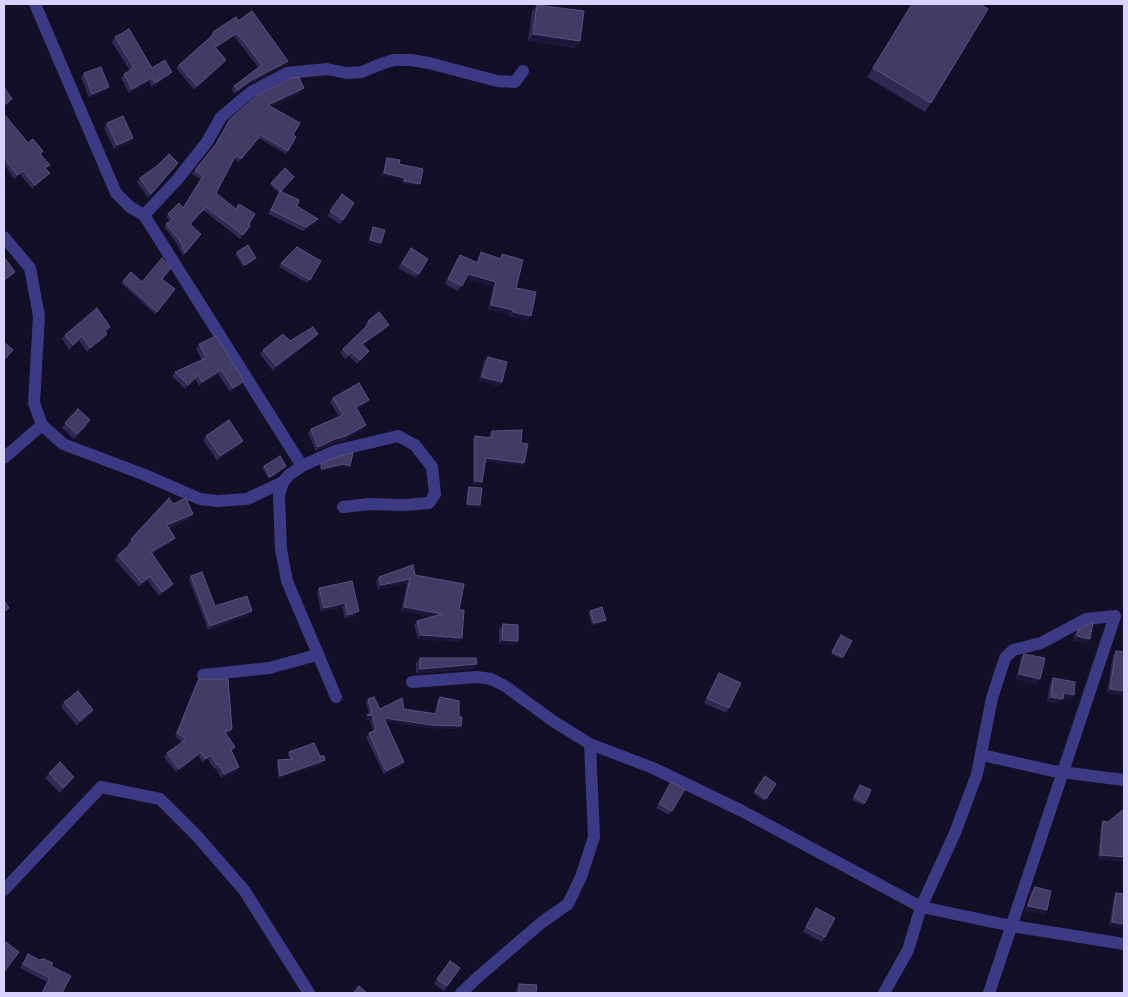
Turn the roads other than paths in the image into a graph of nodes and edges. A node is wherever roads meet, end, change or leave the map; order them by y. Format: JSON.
{"nodes":[{"id":1,"x":35,"y":4,"type":"edge"},
{"id":2,"x":523,"y":71,"type":"dead end"},
{"id":3,"x":144,"y":215,"type":"junction"},
{"id":4,"x":4,"y":237,"type":"edge"},
{"id":5,"x":42,"y":425,"type":"junction"},
{"id":6,"x":4,"y":458,"type":"edge"},
{"id":7,"x":302,"y":466,"type":"junction"},
{"id":8,"x":283,"y":482,"type":"junction"},
{"id":9,"x":343,"y":507,"type":"dead end"},
{"id":10,"x":317,"y":655,"type":"junction"},
{"id":11,"x":203,"y":675,"type":"dead end"},
{"id":12,"x":412,"y":682,"type":"dead end"},
{"id":13,"x":336,"y":697,"type":"dead end"},
{"id":14,"x":590,"y":744,"type":"junction"},
{"id":15,"x":982,"y":755,"type":"junction"},
{"id":16,"x":1062,"y":772,"type":"junction"},
{"id":17,"x":1124,"y":780,"type":"edge"},
{"id":18,"x":4,"y":890,"type":"edge"},
{"id":19,"x":921,"y":907,"type":"junction"},
{"id":20,"x":1012,"y":926,"type":"junction"},
{"id":21,"x":1124,"y":944,"type":"edge"},
{"id":22,"x":309,"y":993,"type":"edge"},
{"id":23,"x":462,"y":993,"type":"edge"},
{"id":24,"x":884,"y":993,"type":"edge"},
{"id":25,"x":989,"y":993,"type":"edge"}],
"edges":[{"from":1,"to":3,"type":"street"},
{"from":2,"to":3,"type":"street"},
{"from":3,"to":7,"type":"street"},
{"from":4,"to":5,"type":"street"},
{"from":5,"to":6,"type":"street"},
{"from":5,"to":8,"type":"street"},
{"from":7,"to":8,"type":"street"},
{"from":7,"to":9,"type":"street"},
{"from":8,"to":10,"type":"street"},
{"from":10,"to":11,"type":"street"},
{"from":10,"to":13,"type":"street"},
{"from":12,"to":14,"type":"street"},
{"from":14,"to":19,"type":"street"},
{"from":14,"to":23,"type":"street"},
{"from":15,"to":16,"type":"street"},
{"from":15,"to":16,"type":"street"},
{"from":15,"to":19,"type":"street"},
{"from":16,"to":17,"type":"street"},
{"from":16,"to":20,"type":"street"},
{"from":18,"to":22,"type":"street"},
{"from":19,"to":20,"type":"street"},
{"from":19,"to":24,"type":"street"},
{"from":20,"to":21,"type":"street"},
{"from":20,"to":25,"type":"street"}]}
